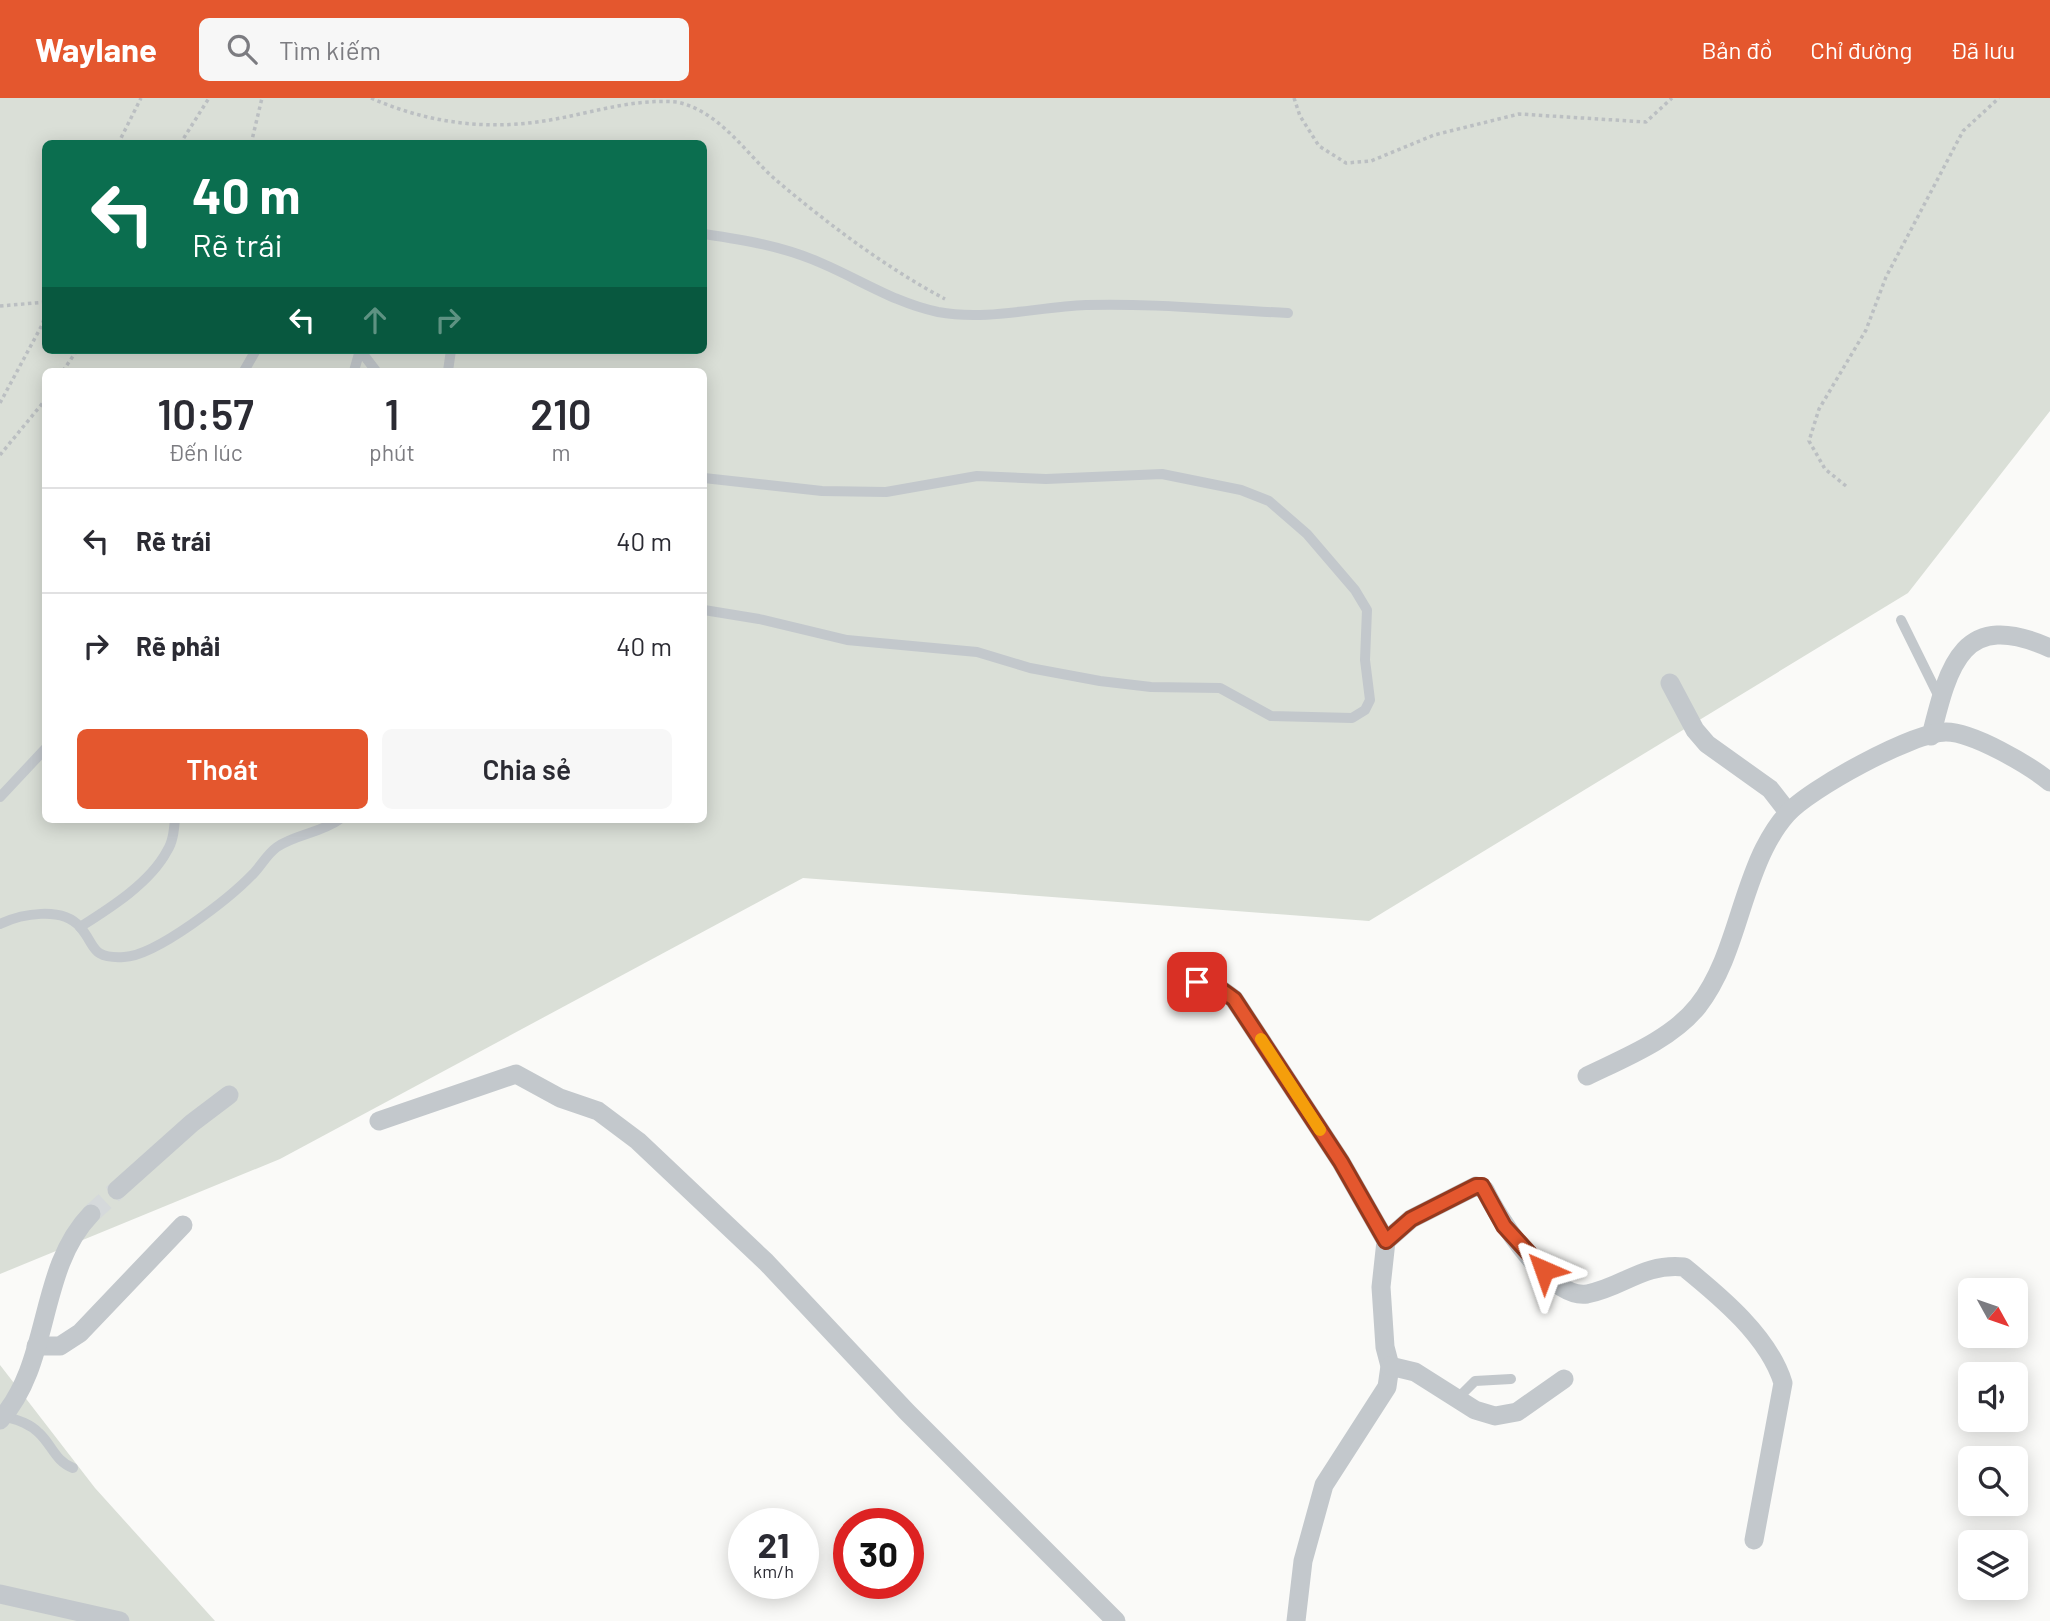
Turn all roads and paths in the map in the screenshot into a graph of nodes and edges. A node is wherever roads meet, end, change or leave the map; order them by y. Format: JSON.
{"nodes":[{"id":1,"x":141,"y":98,"type":"edge"},
{"id":2,"x":209,"y":98,"type":"edge"},
{"id":3,"x":262,"y":98,"type":"edge"},
{"id":4,"x":371,"y":98,"type":"edge"},
{"id":5,"x":1294,"y":98,"type":"edge"},
{"id":6,"x":1672,"y":98,"type":"edge"},
{"id":7,"x":1999,"y":98,"type":"edge"},
{"id":8,"x":120,"y":140,"type":"edge"},
{"id":9,"x":183,"y":140,"type":"edge"},
{"id":10,"x":252,"y":140,"type":"edge"},
{"id":11,"x":707,"y":234,"type":"edge"},
{"id":12,"x":949,"y":300,"type":"dead end"},
{"id":13,"x":42,"y":302,"type":"edge"},
{"id":14,"x":0,"y":306,"type":"edge"},
{"id":15,"x":1288,"y":313,"type":"dead end"},
{"id":16,"x":42,"y":325,"type":"edge"},
{"id":17,"x":363,"y":354,"type":"edge"},
{"id":18,"x":374,"y":368,"type":"edge"},
{"id":19,"x":0,"y":403,"type":"edge"},
{"id":20,"x":42,"y":404,"type":"edge"},
{"id":21,"x":0,"y":455,"type":"edge"},
{"id":22,"x":707,"y":478,"type":"edge"},
{"id":23,"x":1846,"y":486,"type":"dead end"},
{"id":24,"x":707,"y":610,"type":"edge"},
{"id":25,"x":1901,"y":620,"type":"dead end"},
{"id":26,"x":2050,"y":648,"type":"edge"},
{"id":27,"x":1670,"y":683,"type":"dead end"},
{"id":28,"x":1940,"y":699,"type":"junction"},
{"id":29,"x":1931,"y":736,"type":"junction"},
{"id":30,"x":42,"y":752,"type":"edge"},
{"id":31,"x":2050,"y":782,"type":"edge"},
{"id":32,"x":0,"y":797,"type":"edge"},
{"id":33,"x":1788,"y":812,"type":"junction"},
{"id":34,"x":175,"y":823,"type":"edge"},
{"id":35,"x":333,"y":823,"type":"edge"},
{"id":36,"x":0,"y":924,"type":"edge"},
{"id":37,"x":80,"y":927,"type":"junction"},
{"id":38,"x":1178,"y":979,"type":"dead end"},
{"id":39,"x":1587,"y":1076,"type":"dead end"},
{"id":40,"x":229,"y":1095,"type":"dead end"},
{"id":41,"x":379,"y":1121,"type":"dead end"},
{"id":42,"x":117,"y":1190,"type":"tunnel mouth"},
{"id":43,"x":91,"y":1214,"type":"tunnel mouth"},
{"id":44,"x":183,"y":1225,"type":"dead end"},
{"id":45,"x":1386,"y":1241,"type":"junction"},
{"id":46,"x":36,"y":1346,"type":"junction"},
{"id":47,"x":1390,"y":1366,"type":"junction"},
{"id":48,"x":1511,"y":1379,"type":"dead end"},
{"id":49,"x":1564,"y":1379,"type":"dead end"},
{"id":50,"x":1458,"y":1398,"type":"junction"},
{"id":51,"x":2,"y":1418,"type":"edge"},
{"id":52,"x":74,"y":1468,"type":"dead end"},
{"id":53,"x":1754,"y":1540,"type":"dead end"},
{"id":54,"x":0,"y":1594,"type":"edge"},
{"id":55,"x":120,"y":1621,"type":"edge"},
{"id":56,"x":1116,"y":1621,"type":"edge"},
{"id":57,"x":1296,"y":1621,"type":"edge"}],
"edges":[{"from":1,"to":8,"type":"path"},
{"from":2,"to":9,"type":"path"},
{"from":3,"to":10,"type":"path"},
{"from":4,"to":12,"type":"path"},
{"from":5,"to":6,"type":"path"},
{"from":7,"to":23,"type":"path"},
{"from":11,"to":15,"type":"lane"},
{"from":13,"to":14,"type":"path"},
{"from":16,"to":19,"type":"path"},
{"from":17,"to":18,"type":"lane"},
{"from":20,"to":21,"type":"path"},
{"from":22,"to":24,"type":"lane"},
{"from":25,"to":28,"type":"lane"},
{"from":26,"to":28,"type":"street"},
{"from":27,"to":33,"type":"street"},
{"from":28,"to":29,"type":"street"},
{"from":29,"to":31,"type":"street"},
{"from":29,"to":33,"type":"street"},
{"from":30,"to":32,"type":"lane"},
{"from":33,"to":39,"type":"street"},
{"from":34,"to":37,"type":"lane"},
{"from":35,"to":37,"type":"lane"},
{"from":36,"to":37,"type":"lane"},
{"from":38,"to":45,"type":"street"},
{"from":40,"to":42,"type":"street"},
{"from":41,"to":56,"type":"street"},
{"from":43,"to":46,"type":"street"},
{"from":44,"to":46,"type":"street"},
{"from":45,"to":47,"type":"street"},
{"from":45,"to":53,"type":"street"},
{"from":46,"to":51,"type":"street"},
{"from":47,"to":50,"type":"street"},
{"from":47,"to":57,"type":"street"},
{"from":48,"to":50,"type":"lane"},
{"from":49,"to":50,"type":"street"},
{"from":51,"to":52,"type":"lane"},
{"from":54,"to":55,"type":"street"}]}
